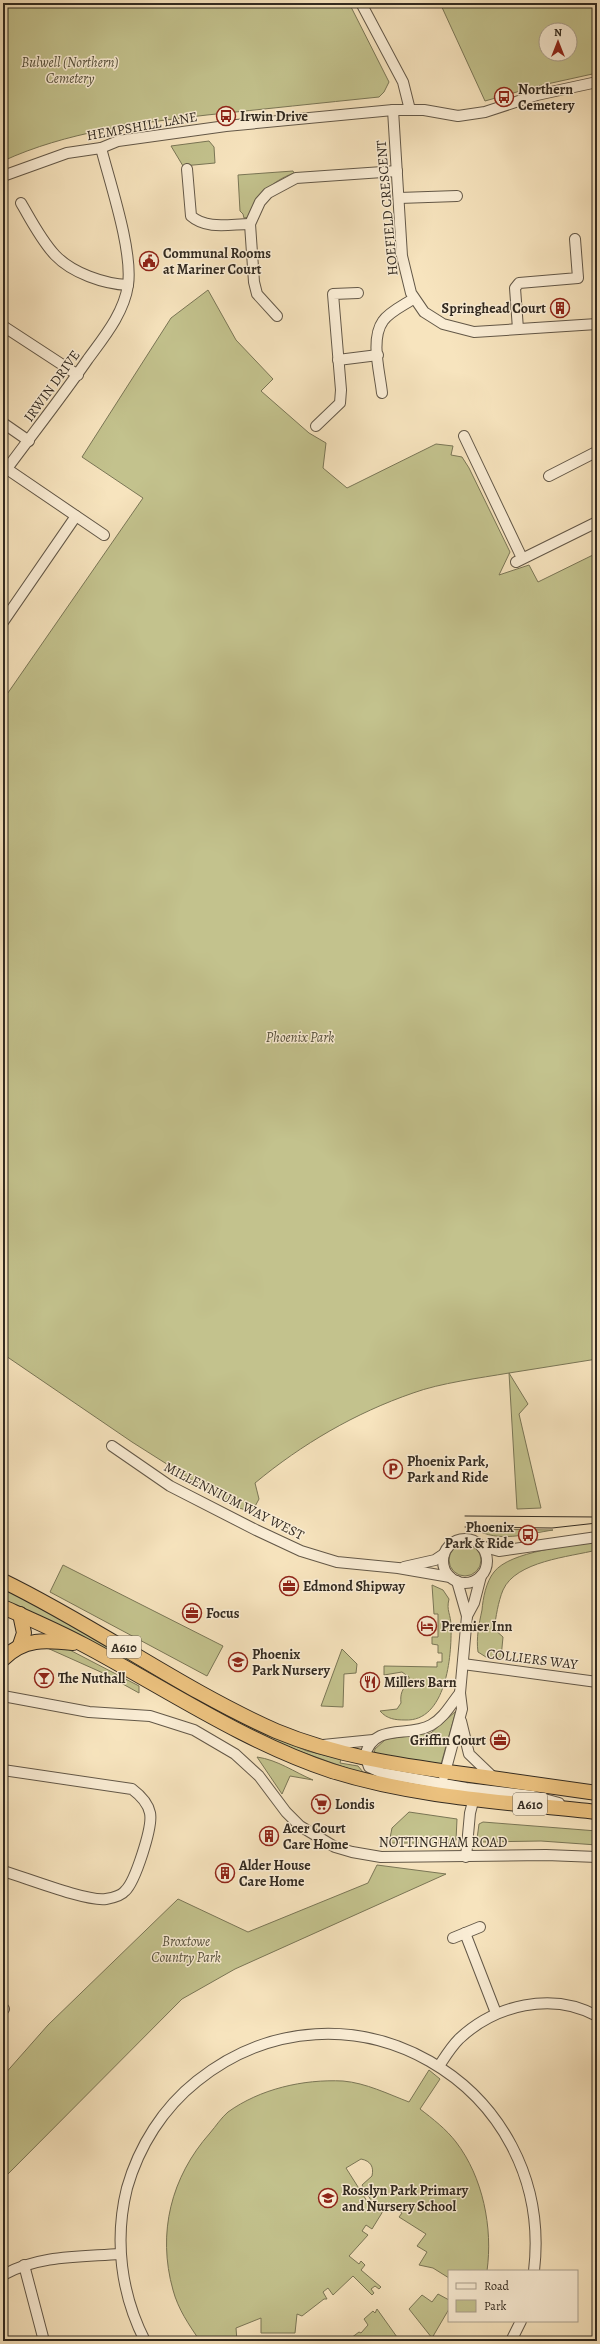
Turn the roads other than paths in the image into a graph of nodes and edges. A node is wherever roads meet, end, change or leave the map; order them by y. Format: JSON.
{"nodes":[{"id":1,"x":361,"y":3,"type":"edge"},
{"id":2,"x":597,"y":82,"type":"edge"},
{"id":3,"x":393,"y":110,"type":"junction"},
{"id":4,"x":410,"y":110,"type":"junction"},
{"id":5,"x":101,"y":148,"type":"junction"},
{"id":6,"x":187,"y":169,"type":"dead end"},
{"id":7,"x":397,"y":171,"type":"junction"},
{"id":8,"x":3,"y":176,"type":"edge"},
{"id":9,"x":457,"y":196,"type":"dead end"},
{"id":10,"x":399,"y":198,"type":"junction"},
{"id":11,"x":21,"y":203,"type":"dead end"},
{"id":12,"x":250,"y":224,"type":"junction"},
{"id":13,"x":575,"y":239,"type":"dead end"},
{"id":14,"x":128,"y":285,"type":"junction"},
{"id":15,"x":358,"y":293,"type":"dead end"},
{"id":16,"x":413,"y":299,"type":"junction"},
{"id":17,"x":277,"y":316,"type":"dead end"},
{"id":18,"x":597,"y":324,"type":"edge"},
{"id":19,"x":3,"y":326,"type":"edge"},
{"id":20,"x":518,"y":329,"type":"junction"},
{"id":21,"x":378,"y":355,"type":"junction"},
{"id":22,"x":338,"y":360,"type":"junction"},
{"id":23,"x":78,"y":375,"type":"junction"},
{"id":24,"x":382,"y":393,"type":"dead end"},
{"id":25,"x":3,"y":423,"type":"edge"},
{"id":26,"x":316,"y":426,"type":"dead end"},
{"id":27,"x":464,"y":436,"type":"dead end"},
{"id":28,"x":29,"y":441,"type":"junction"},
{"id":29,"x":597,"y":453,"type":"edge"},
{"id":30,"x":5,"y":472,"type":"edge"},
{"id":31,"x":549,"y":476,"type":"dead end"},
{"id":32,"x":76,"y":516,"type":"junction"},
{"id":33,"x":597,"y":522,"type":"edge"},
{"id":34,"x":104,"y":535,"type":"dead end"},
{"id":35,"x":3,"y":622,"type":"edge"},
{"id":36,"x":112,"y":1446,"type":"dead end"},
{"id":37,"x":597,"y":1537,"type":"edge"},
{"id":38,"x":481,"y":1546,"type":"junction"},
{"id":39,"x":444,"y":1554,"type":"junction"},
{"id":40,"x":398,"y":1568,"type":"junction"},
{"id":41,"x":481,"y":1576,"type":"junction"},
{"id":42,"x":454,"y":1579,"type":"junction"},
{"id":43,"x":3,"y":1581,"type":"edge"},
{"id":44,"x":3,"y":1607,"type":"edge"},
{"id":45,"x":20,"y":1614,"type":"junction"},
{"id":46,"x":467,"y":1616,"type":"junction"},
{"id":47,"x":83,"y":1644,"type":"junction"},
{"id":48,"x":20,"y":1645,"type":"junction"},
{"id":49,"x":3,"y":1659,"type":"edge"},
{"id":50,"x":463,"y":1664,"type":"junction"},
{"id":51,"x":597,"y":1682,"type":"edge"},
{"id":52,"x":460,"y":1693,"type":"junction"},
{"id":53,"x":3,"y":1696,"type":"edge"},
{"id":54,"x":460,"y":1719,"type":"junction"},
{"id":55,"x":373,"y":1740,"type":"junction"},
{"id":56,"x":316,"y":1745,"type":"junction"},
{"id":57,"x":365,"y":1758,"type":"junction"},
{"id":58,"x":3,"y":1770,"type":"edge"},
{"id":59,"x":490,"y":1777,"type":"junction"},
{"id":60,"x":440,"y":1783,"type":"junction"},
{"id":61,"x":597,"y":1794,"type":"edge"},
{"id":62,"x":475,"y":1795,"type":"junction"},
{"id":63,"x":592,"y":1811,"type":"edge"},
{"id":64,"x":466,"y":1857,"type":"junction"},
{"id":65,"x":597,"y":1857,"type":"edge"},
{"id":66,"x":3,"y":1871,"type":"edge"},
{"id":67,"x":480,"y":1927,"type":"dead end"},
{"id":68,"x":464,"y":1933,"type":"junction"},
{"id":69,"x":453,"y":1938,"type":"dead end"},
{"id":70,"x":496,"y":2013,"type":"junction"},
{"id":71,"x":597,"y":2016,"type":"edge"},
{"id":72,"x":439,"y":2066,"type":"junction"},
{"id":73,"x":120,"y":2254,"type":"junction"},
{"id":74,"x":24,"y":2265,"type":"junction"},
{"id":75,"x":534,"y":2270,"type":"edge"},
{"id":76,"x":3,"y":2275,"type":"edge"},
{"id":77,"x":520,"y":2322,"type":"edge"},
{"id":78,"x":44,"y":2341,"type":"edge"},
{"id":79,"x":145,"y":2341,"type":"edge"},
{"id":80,"x":511,"y":2341,"type":"edge"}],
"edges":[{"from":1,"to":4,"type":"street"},
{"from":2,"to":4,"type":"street","name":"HEMPSHILL LANE"},
{"from":3,"to":4,"type":"street","name":"HEMPSHILL LANE"},
{"from":3,"to":5,"type":"street","name":"HEMPSHILL LANE"},
{"from":3,"to":7,"type":"street","name":"HOEFIELD CRESCENT"},
{"from":5,"to":8,"type":"street","name":"HEMPSHILL LANE"},
{"from":5,"to":14,"type":"street","name":"IRWIN DRIVE"},
{"from":6,"to":12,"type":"street"},
{"from":7,"to":10,"type":"street","name":"HOEFIELD CRESCENT"},
{"from":7,"to":12,"type":"street"},
{"from":9,"to":10,"type":"street"},
{"from":10,"to":16,"type":"street","name":"HOEFIELD CRESCENT"},
{"from":11,"to":14,"type":"street"},
{"from":12,"to":17,"type":"street"},
{"from":13,"to":20,"type":"street"},
{"from":14,"to":23,"type":"street","name":"IRWIN DRIVE"},
{"from":15,"to":22,"type":"street"},
{"from":16,"to":20,"type":"street","name":"HOEFIELD CRESCENT"},
{"from":16,"to":21,"type":"street"},
{"from":18,"to":20,"type":"street","name":"HOEFIELD CRESCENT"},
{"from":19,"to":23,"type":"street"},
{"from":21,"to":22,"type":"street"},
{"from":21,"to":24,"type":"street"},
{"from":22,"to":26,"type":"street"},
{"from":23,"to":28,"type":"street","name":"IRWIN DRIVE"},
{"from":25,"to":28,"type":"street"},
{"from":27,"to":33,"type":"street"},
{"from":28,"to":30,"type":"street","name":"IRWIN DRIVE"},
{"from":29,"to":31,"type":"street"},
{"from":30,"to":32,"type":"street"},
{"from":32,"to":34,"type":"street"},
{"from":32,"to":35,"type":"street"},
{"from":36,"to":40,"type":"street","name":"MILLENNIUM WAY WEST"},
{"from":37,"to":38,"type":"street"},
{"from":38,"to":39,"type":"street"},
{"from":38,"to":41,"type":"street"},
{"from":39,"to":40,"type":"street","name":"MILLENNIUM WAY WEST"},
{"from":39,"to":42,"type":"street"},
{"from":40,"to":42,"type":"street","name":"MILLENNIUM WAY WEST"},
{"from":41,"to":42,"type":"street"},
{"from":41,"to":46,"type":"street"},
{"from":42,"to":46,"type":"street"},
{"from":43,"to":56,"type":"highway","number":"A610"},
{"from":44,"to":45,"type":"highway","number":"A610"},
{"from":45,"to":47,"type":"highway","number":"A610"},
{"from":45,"to":48,"type":"highway"},
{"from":46,"to":50,"type":"street"},
{"from":47,"to":48,"type":"highway"},
{"from":47,"to":60,"type":"highway","number":"A610"},
{"from":48,"to":49,"type":"highway"},
{"from":50,"to":51,"type":"street","name":"COLLIERS WAY"},
{"from":50,"to":52,"type":"street"},
{"from":52,"to":54,"type":"street"},
{"from":52,"to":55,"type":"street"},
{"from":53,"to":64,"type":"street","name":"NOTTINGHAM ROAD"},
{"from":54,"to":59,"type":"street"},
{"from":54,"to":60,"type":"street"},
{"from":55,"to":56,"type":"street"},
{"from":55,"to":57,"type":"street"},
{"from":56,"to":57,"type":"highway","number":"A610"},
{"from":57,"to":60,"type":"highway","number":"A610"},
{"from":58,"to":66,"type":"street"},
{"from":59,"to":60,"type":"highway","number":"A610"},
{"from":59,"to":61,"type":"highway","number":"A610"},
{"from":59,"to":62,"type":"street"},
{"from":60,"to":62,"type":"highway","number":"A610"},
{"from":62,"to":63,"type":"highway","number":"A610"},
{"from":62,"to":64,"type":"street"},
{"from":64,"to":65,"type":"street","name":"NOTTINGHAM ROAD"},
{"from":67,"to":68,"type":"street"},
{"from":68,"to":69,"type":"street"},
{"from":68,"to":70,"type":"street"},
{"from":70,"to":71,"type":"street"},
{"from":70,"to":72,"type":"street"},
{"from":72,"to":73,"type":"street"},
{"from":72,"to":75,"type":"street"},
{"from":73,"to":74,"type":"street"},
{"from":73,"to":79,"type":"street"},
{"from":74,"to":76,"type":"street"},
{"from":74,"to":78,"type":"street"},
{"from":77,"to":80,"type":"street"}]}
